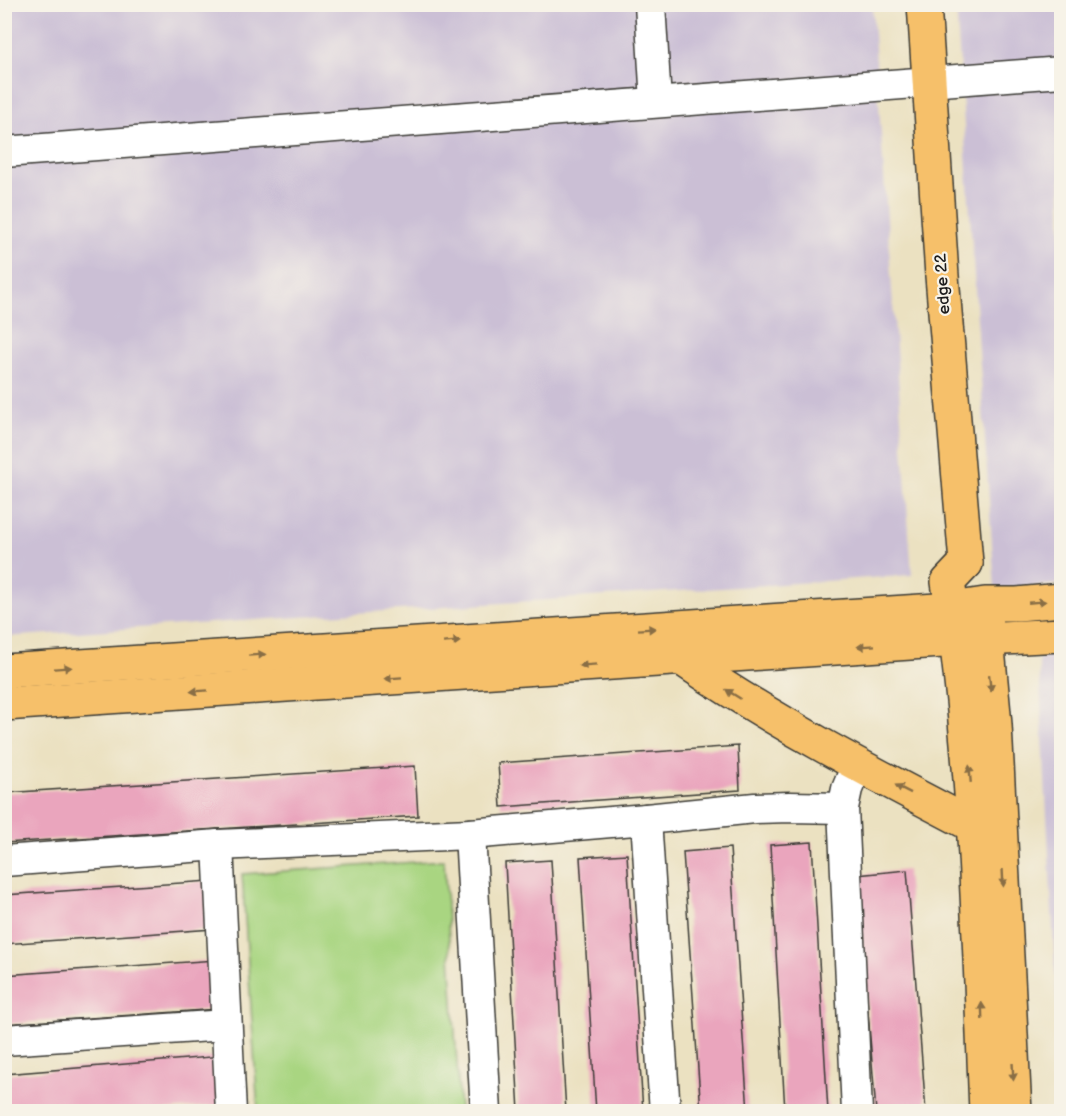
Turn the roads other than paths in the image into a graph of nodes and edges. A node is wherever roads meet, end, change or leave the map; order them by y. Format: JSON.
{"nodes":[{"id":1,"x":650,"y":4,"type":"edge"},
{"id":2,"x":924,"y":4,"type":"edge"},
{"id":3,"x":1062,"y":72,"type":"edge"},
{"id":4,"x":929,"y":82,"type":"junction"},
{"id":5,"x":656,"y":102,"type":"junction"},
{"id":6,"x":4,"y":152,"type":"edge"},
{"id":7,"x":966,"y":563,"type":"junction"},
{"id":8,"x":1062,"y":600,"type":"edge"},
{"id":9,"x":985,"y":604,"type":"junction"},
{"id":10,"x":952,"y":609,"type":"junction"},
{"id":11,"x":1062,"y":635,"type":"edge"},
{"id":12,"x":972,"y":640,"type":"junction"},
{"id":13,"x":681,"y":659,"type":"junction"},
{"id":14,"x":4,"y":671,"type":"edge"},
{"id":15,"x":4,"y":704,"type":"edge"},
{"id":16,"x":857,"y":765,"type":"junction"},
{"id":17,"x":843,"y":808,"type":"junction"},
{"id":18,"x":646,"y":819,"type":"junction"},
{"id":19,"x":974,"y":826,"type":"junction"},
{"id":20,"x":470,"y":834,"type":"junction"},
{"id":21,"x":218,"y":845,"type":"junction"},
{"id":22,"x":4,"y":861,"type":"edge"},
{"id":23,"x":226,"y":1025,"type":"junction"},
{"id":24,"x":4,"y":1040,"type":"edge"},
{"id":25,"x":231,"y":1112,"type":"edge"},
{"id":26,"x":486,"y":1112,"type":"edge"},
{"id":27,"x":665,"y":1112,"type":"edge"},
{"id":28,"x":857,"y":1112,"type":"edge"},
{"id":29,"x":986,"y":1112,"type":"edge"},
{"id":30,"x":1015,"y":1112,"type":"edge"}],
"edges":[{"from":1,"to":5,"type":"street"},
{"from":2,"to":4,"type":"main road","name":"edge 22"},
{"from":3,"to":4,"type":"street"},
{"from":4,"to":5,"type":"street"},
{"from":4,"to":7,"type":"main road","name":"edge 22"},
{"from":5,"to":6,"type":"street"},
{"from":7,"to":9,"type":"main road"},
{"from":7,"to":10,"type":"main road"},
{"from":9,"to":8,"type":"main road","one_way":true},
{"from":9,"to":10,"type":"main road"},
{"from":9,"to":12,"type":"main road"},
{"from":10,"to":12,"type":"main road"},
{"from":14,"to":10,"type":"main road","one_way":true},
{"from":11,"to":12,"type":"main road"},
{"from":12,"to":13,"type":"main road","one_way":true},
{"from":19,"to":12,"type":"main road","one_way":true},
{"from":12,"to":30,"type":"main road","one_way":true},
{"from":13,"to":15,"type":"main road","one_way":true},
{"from":16,"to":13,"type":"main road","one_way":true},
{"from":16,"to":17,"type":"street"},
{"from":19,"to":16,"type":"main road","one_way":true},
{"from":17,"to":18,"type":"street"},
{"from":17,"to":28,"type":"street"},
{"from":18,"to":20,"type":"street"},
{"from":18,"to":27,"type":"street"},
{"from":29,"to":19,"type":"main road","one_way":true},
{"from":20,"to":21,"type":"street"},
{"from":20,"to":26,"type":"street"},
{"from":21,"to":22,"type":"street"},
{"from":21,"to":23,"type":"street"},
{"from":23,"to":24,"type":"street"},
{"from":23,"to":25,"type":"street"}]}
